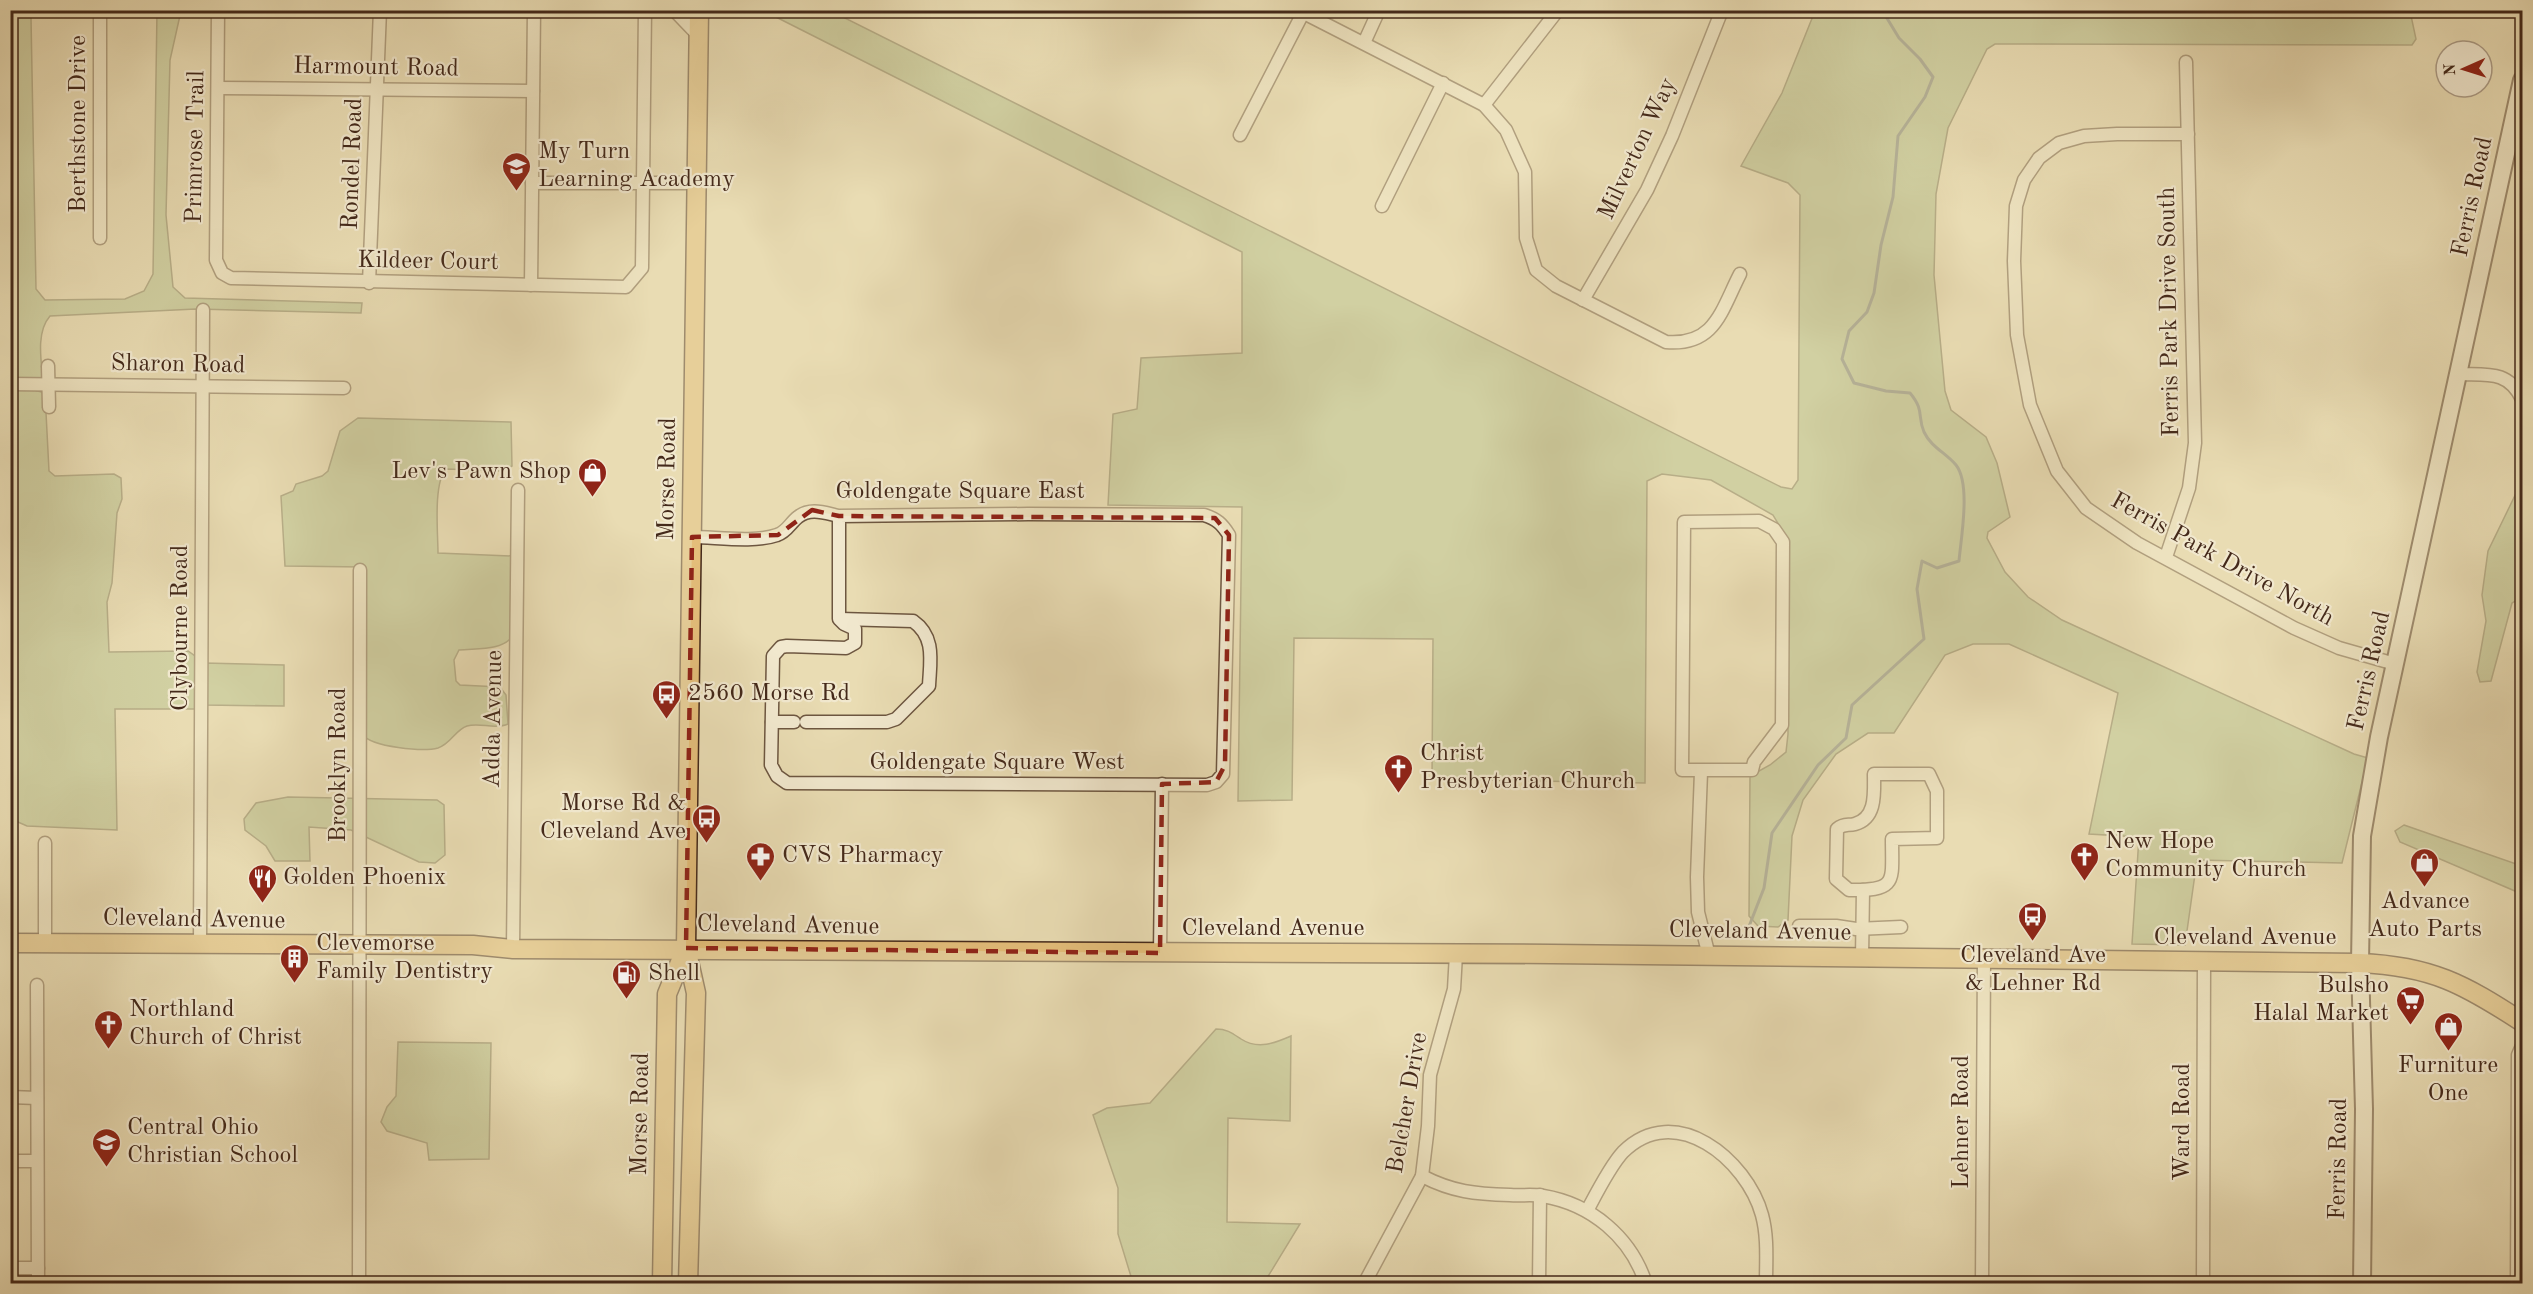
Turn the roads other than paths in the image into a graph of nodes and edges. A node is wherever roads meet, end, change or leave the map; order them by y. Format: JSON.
{"nodes":[{"id":1,"x":100,"y":10,"type":"edge"},
{"id":2,"x":218,"y":10,"type":"edge"},
{"id":3,"x":380,"y":10,"type":"edge"},
{"id":4,"x":534,"y":10,"type":"edge"},
{"id":5,"x":645,"y":10,"type":"edge"},
{"id":6,"x":674,"y":10,"type":"edge"},
{"id":7,"x":699,"y":10,"type":"edge"},
{"id":8,"x":1379,"y":10,"type":"edge"},
{"id":9,"x":1558,"y":10,"type":"edge"},
{"id":10,"x":1722,"y":10,"type":"edge"},
{"id":11,"x":1301,"y":12,"type":"edge"},
{"id":12,"x":698,"y":35,"type":"junction"},
{"id":13,"x":1364,"y":43,"type":"junction"},
{"id":14,"x":2186,"y":62,"type":"dead end"},
{"id":15,"x":2523,"y":80,"type":"edge"},
{"id":16,"x":1443,"y":83,"type":"junction"},
{"id":17,"x":219,"y":88,"type":"junction"},
{"id":18,"x":377,"y":89,"type":"junction"},
{"id":19,"x":533,"y":92,"type":"junction"},
{"id":20,"x":1484,"y":105,"type":"junction"},
{"id":21,"x":2188,"y":134,"type":"junction"},
{"id":22,"x":1240,"y":135,"type":"dead end"},
{"id":23,"x":532,"y":183,"type":"junction"},
{"id":24,"x":644,"y":183,"type":"junction"},
{"id":25,"x":695,"y":183,"type":"junction"},
{"id":26,"x":1382,"y":206,"type":"dead end"},
{"id":27,"x":100,"y":238,"type":"dead end"},
{"id":28,"x":1740,"y":274,"type":"dead end"},
{"id":29,"x":231,"y":278,"type":"joint"},
{"id":30,"x":369,"y":283,"type":"junction"},
{"id":31,"x":531,"y":285,"type":"junction"},
{"id":32,"x":1583,"y":300,"type":"junction"},
{"id":33,"x":203,"y":310,"type":"dead end"},
{"id":34,"x":48,"y":366,"type":"dead end"},
{"id":35,"x":2459,"y":374,"type":"junction"},
{"id":36,"x":10,"y":384,"type":"edge"},
{"id":37,"x":48,"y":385,"type":"junction"},
{"id":38,"x":202,"y":386,"type":"junction"},
{"id":39,"x":344,"y":388,"type":"dead end"},
{"id":40,"x":2523,"y":399,"type":"edge"},
{"id":41,"x":49,"y":407,"type":"dead end"},
{"id":42,"x":518,"y":490,"type":"dead end"},
{"id":43,"x":839,"y":516,"type":"junction"},
{"id":44,"x":692,"y":537,"type":"junction"},
{"id":45,"x":2166,"y":557,"type":"junction"},
{"id":46,"x":360,"y":570,"type":"dead end"},
{"id":47,"x":839,"y":619,"type":"junction"},
{"id":48,"x":2396,"y":664,"type":"junction"},
{"id":49,"x":772,"y":722,"type":"junction"},
{"id":50,"x":1701,"y":772,"type":"junction"},
{"id":51,"x":1162,"y":784,"type":"junction"},
{"id":52,"x":1207,"y":785,"type":"joint"},
{"id":53,"x":45,"y":843,"type":"dead end"},
{"id":54,"x":1863,"y":890,"type":"junction"},
{"id":55,"x":1799,"y":926,"type":"dead end"},
{"id":56,"x":1901,"y":927,"type":"dead end"},
{"id":57,"x":1863,"y":929,"type":"junction"},
{"id":58,"x":10,"y":942,"type":"edge"},
{"id":59,"x":45,"y":943,"type":"junction"},
{"id":60,"x":200,"y":945,"type":"junction"},
{"id":61,"x":359,"y":946,"type":"junction"},
{"id":62,"x":686,"y":948,"type":"junction"},
{"id":63,"x":513,"y":949,"type":"junction"},
{"id":64,"x":1160,"y":953,"type":"junction"},
{"id":65,"x":1456,"y":954,"type":"junction"},
{"id":66,"x":1709,"y":956,"type":"junction"},
{"id":67,"x":1862,"y":958,"type":"junction"},
{"id":68,"x":1984,"y":959,"type":"junction"},
{"id":69,"x":2204,"y":962,"type":"junction"},
{"id":70,"x":2360,"y":963,"type":"junction"},
{"id":71,"x":37,"y":985,"type":"dead end"},
{"id":72,"x":2523,"y":1022,"type":"edge"},
{"id":73,"x":2523,"y":1046,"type":"edge"},
{"id":74,"x":10,"y":1097,"type":"edge"},
{"id":75,"x":37,"y":1098,"type":"junction"},
{"id":76,"x":10,"y":1161,"type":"edge"},
{"id":77,"x":37,"y":1161,"type":"junction"},
{"id":78,"x":1422,"y":1176,"type":"junction"},
{"id":79,"x":1540,"y":1195,"type":"junction"},
{"id":80,"x":1587,"y":1211,"type":"junction"},
{"id":81,"x":663,"y":1247,"type":"junction"},
{"id":82,"x":10,"y":1268,"type":"edge"},
{"id":83,"x":38,"y":1268,"type":"junction"},
{"id":84,"x":38,"y":1284,"type":"edge"},
{"id":85,"x":359,"y":1284,"type":"edge"},
{"id":86,"x":662,"y":1284,"type":"edge"},
{"id":87,"x":668,"y":1284,"type":"edge"},
{"id":88,"x":688,"y":1284,"type":"edge"},
{"id":89,"x":1364,"y":1284,"type":"edge"},
{"id":90,"x":1539,"y":1284,"type":"edge"},
{"id":91,"x":1646,"y":1284,"type":"edge"},
{"id":92,"x":1766,"y":1284,"type":"edge"},
{"id":93,"x":1982,"y":1284,"type":"edge"},
{"id":94,"x":2203,"y":1284,"type":"edge"},
{"id":95,"x":2362,"y":1284,"type":"edge"},
{"id":96,"x":2517,"y":1284,"type":"edge"}],
"edges":[{"from":1,"to":27,"type":"street","name":"Berthstone Drive"},
{"from":2,"to":17,"type":"street","name":"Primrose Trail"},
{"from":3,"to":18,"type":"street","name":"Rondel Road"},
{"from":4,"to":19,"type":"street"},
{"from":5,"to":24,"type":"street"},
{"from":6,"to":12,"type":"street"},
{"from":7,"to":12,"type":"main road","name":"Morse Road"},
{"from":8,"to":13,"type":"street"},
{"from":9,"to":20,"type":"street"},
{"from":10,"to":32,"type":"street","name":"Milverton Way"},
{"from":11,"to":13,"type":"street"},
{"from":11,"to":22,"type":"street"},
{"from":12,"to":25,"type":"main road","name":"Morse Road"},
{"from":13,"to":16,"type":"street"},
{"from":14,"to":21,"type":"street","name":"Ferris Park Drive South"},
{"from":15,"to":35,"type":"main road","name":"Ferris Road"},
{"from":16,"to":20,"type":"street"},
{"from":16,"to":26,"type":"street"},
{"from":17,"to":18,"type":"street","name":"Harmount Road"},
{"from":17,"to":29,"type":"street","name":"Primrose Trail"},
{"from":18,"to":19,"type":"street","name":"Harmount Road"},
{"from":18,"to":30,"type":"street","name":"Rondel Road"},
{"from":19,"to":23,"type":"street"},
{"from":20,"to":32,"type":"street"},
{"from":21,"to":45,"type":"street","name":"Ferris Park Drive South"},
{"from":21,"to":45,"type":"street","name":"Ferris Park Drive North"},
{"from":23,"to":24,"type":"street"},
{"from":23,"to":31,"type":"street"},
{"from":24,"to":25,"type":"street"},
{"from":24,"to":31,"type":"street","name":"Kildeer Court"},
{"from":25,"to":44,"type":"main road","name":"Morse Road"},
{"from":28,"to":32,"type":"street"},
{"from":29,"to":30,"type":"street","name":"Kildeer Court"},
{"from":30,"to":31,"type":"street","name":"Kildeer Court"},
{"from":33,"to":38,"type":"street","name":"Clybourne Road"},
{"from":34,"to":37,"type":"street"},
{"from":35,"to":40,"type":"street"},
{"from":35,"to":48,"type":"main road","name":"Ferris Road"},
{"from":36,"to":37,"type":"street","name":"Sharon Road"},
{"from":37,"to":38,"type":"street","name":"Sharon Road"},
{"from":37,"to":41,"type":"street"},
{"from":38,"to":39,"type":"street","name":"Sharon Road"},
{"from":38,"to":60,"type":"street","name":"Clybourne Road"},
{"from":42,"to":63,"type":"street","name":"Adda Avenue"},
{"from":43,"to":44,"type":"street","name":"Goldengate Square East"},
{"from":43,"to":47,"type":"street"},
{"from":43,"to":52,"type":"street","name":"Goldengate Square East"},
{"from":44,"to":62,"type":"main road","name":"Morse Road"},
{"from":45,"to":48,"type":"street","name":"Ferris Park Drive North"},
{"from":46,"to":61,"type":"street","name":"Brooklyn Road"},
{"from":47,"to":49,"type":"street"},
{"from":47,"to":49,"type":"street"},
{"from":48,"to":70,"type":"main road","name":"Ferris Road"},
{"from":49,"to":51,"type":"street","name":"Goldengate Square West"},
{"from":50,"to":50,"type":"street"},
{"from":50,"to":66,"type":"street"},
{"from":51,"to":52,"type":"street","name":"Goldengate Square West"},
{"from":51,"to":64,"type":"street"},
{"from":53,"to":59,"type":"street"},
{"from":54,"to":54,"type":"street"},
{"from":54,"to":57,"type":"street"},
{"from":55,"to":57,"type":"street"},
{"from":56,"to":57,"type":"street"},
{"from":57,"to":67,"type":"street"},
{"from":58,"to":59,"type":"main road","name":"Cleveland Avenue"},
{"from":59,"to":60,"type":"main road","name":"Cleveland Avenue"},
{"from":60,"to":61,"type":"main road","name":"Cleveland Avenue"},
{"from":61,"to":63,"type":"main road","name":"Cleveland Avenue"},
{"from":61,"to":85,"type":"street","name":"Brooklyn Road"},
{"from":62,"to":63,"type":"main road","name":"Cleveland Avenue"},
{"from":62,"to":64,"type":"main road","name":"Cleveland Avenue"},
{"from":62,"to":81,"type":"main road","name":"Morse Road"},
{"from":62,"to":88,"type":"main road","name":"Morse Road"},
{"from":64,"to":65,"type":"main road","name":"Cleveland Avenue"},
{"from":65,"to":66,"type":"main road","name":"Cleveland Avenue"},
{"from":65,"to":78,"type":"street","name":"Belcher Drive"},
{"from":66,"to":67,"type":"main road","name":"Cleveland Avenue"},
{"from":67,"to":68,"type":"main road","name":"Cleveland Avenue"},
{"from":68,"to":69,"type":"main road","name":"Cleveland Avenue"},
{"from":68,"to":93,"type":"street","name":"Lehner Road"},
{"from":69,"to":70,"type":"main road","name":"Cleveland Avenue"},
{"from":69,"to":94,"type":"street","name":"Ward Road"},
{"from":70,"to":72,"type":"main road","name":"Cleveland Avenue"},
{"from":70,"to":95,"type":"main road","name":"Ferris Road"},
{"from":71,"to":75,"type":"street"},
{"from":73,"to":96,"type":"street"},
{"from":74,"to":75,"type":"street"},
{"from":75,"to":77,"type":"street"},
{"from":76,"to":77,"type":"street"},
{"from":77,"to":83,"type":"street"},
{"from":78,"to":79,"type":"street"},
{"from":78,"to":89,"type":"street","name":"Belcher Drive"},
{"from":79,"to":80,"type":"street"},
{"from":79,"to":90,"type":"street"},
{"from":80,"to":91,"type":"street"},
{"from":80,"to":92,"type":"street"},
{"from":81,"to":86,"type":"main road","name":"Morse Road"},
{"from":81,"to":87,"type":"main road"},
{"from":82,"to":83,"type":"street"},
{"from":83,"to":84,"type":"street"}]}
